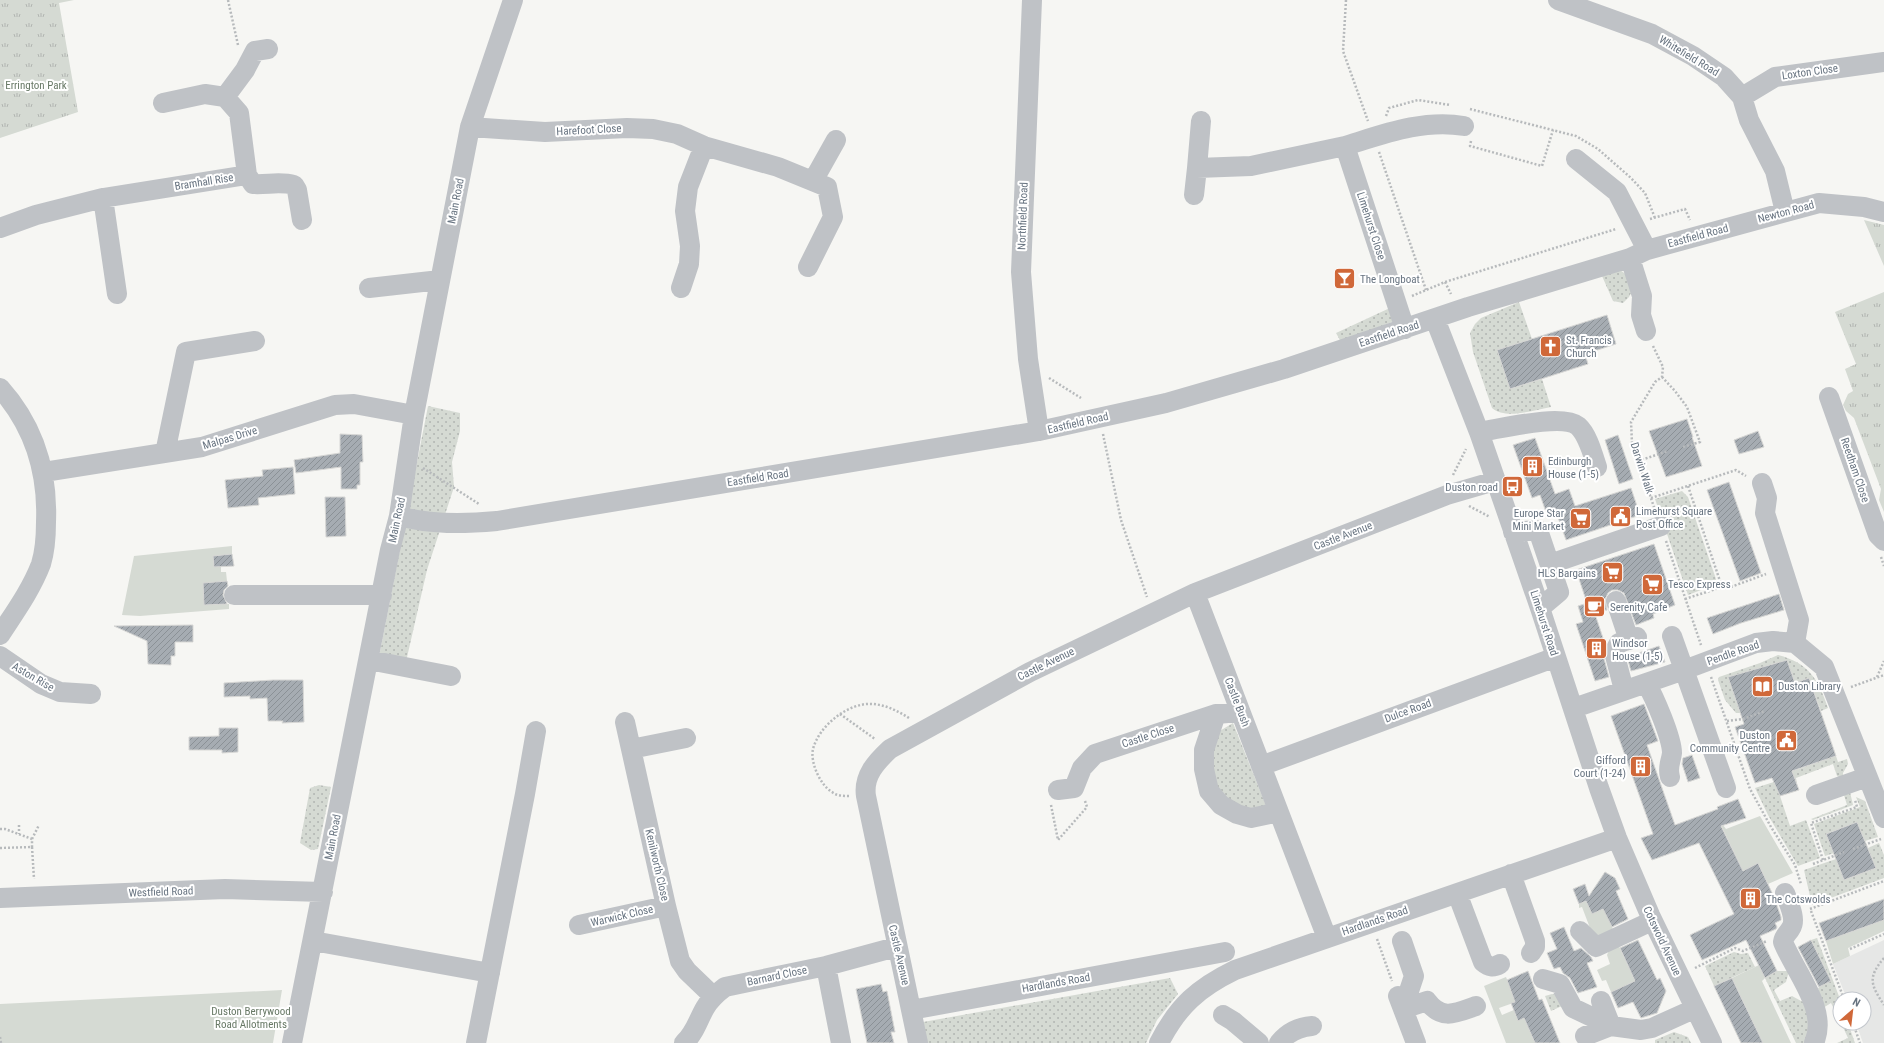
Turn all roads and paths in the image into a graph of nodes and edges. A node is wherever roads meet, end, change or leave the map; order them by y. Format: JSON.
{"nodes":[{"id":1,"x":228,"y":0,"type":"edge"},
{"id":2,"x":513,"y":0,"type":"edge"},
{"id":3,"x":1032,"y":0,"type":"edge"},
{"id":4,"x":1346,"y":0,"type":"edge"},
{"id":5,"x":1558,"y":0,"type":"edge"},
{"id":6,"x":268,"y":49,"type":"dead end"},
{"id":7,"x":1884,"y":62,"type":"edge"},
{"id":8,"x":245,"y":70,"type":"junction"},
{"id":9,"x":225,"y":97,"type":"junction"},
{"id":10,"x":1742,"y":97,"type":"junction"},
{"id":11,"x":163,"y":103,"type":"dead end"},
{"id":12,"x":1457,"y":106,"type":"dead end"},
{"id":13,"x":1480,"y":110,"type":"junction"},
{"id":14,"x":1201,"y":121,"type":"dead end"},
{"id":15,"x":1470,"y":122,"type":"junction"},
{"id":16,"x":470,"y":127,"type":"junction"},
{"id":17,"x":1553,"y":130,"type":"junction"},
{"id":18,"x":1380,"y":135,"type":"junction"},
{"id":19,"x":836,"y":140,"type":"dead end"},
{"id":20,"x":704,"y":146,"type":"junction"},
{"id":21,"x":1345,"y":146,"type":"junction"},
{"id":22,"x":1576,"y":159,"type":"dead end"},
{"id":23,"x":1198,"y":168,"type":"junction"},
{"id":24,"x":247,"y":175,"type":"junction"},
{"id":25,"x":813,"y":181,"type":"junction"},
{"id":26,"x":1194,"y":195,"type":"dead end"},
{"id":27,"x":103,"y":198,"type":"junction"},
{"id":28,"x":1785,"y":212,"type":"junction"},
{"id":29,"x":1884,"y":212,"type":"edge"},
{"id":30,"x":1655,"y":218,"type":"junction"},
{"id":31,"x":302,"y":220,"type":"dead end"},
{"id":32,"x":1633,"y":224,"type":"junction"},
{"id":33,"x":1691,"y":224,"type":"dead end"},
{"id":34,"x":1736,"y":226,"type":"joint"},
{"id":35,"x":0,"y":228,"type":"edge"},
{"id":36,"x":1638,"y":254,"type":"junction"},
{"id":37,"x":808,"y":267,"type":"dead end"},
{"id":38,"x":440,"y":280,"type":"junction"},
{"id":39,"x":369,"y":288,"type":"dead end"},
{"id":40,"x":681,"y":288,"type":"dead end"},
{"id":41,"x":1426,"y":290,"type":"junction"},
{"id":42,"x":117,"y":294,"type":"dead end"},
{"id":43,"x":1397,"y":302,"type":"junction"},
{"id":44,"x":1435,"y":319,"type":"junction"},
{"id":45,"x":1405,"y":329,"type":"junction"},
{"id":46,"x":1646,"y":331,"type":"joint"},
{"id":47,"x":256,"y":341,"type":"dead end"},
{"id":48,"x":1662,"y":377,"type":"junction"},
{"id":49,"x":1031,"y":380,"type":"junction"},
{"id":50,"x":0,"y":388,"type":"edge"},
{"id":51,"x":1829,"y":397,"type":"dead end"},
{"id":52,"x":1081,"y":398,"type":"dead end"},
{"id":53,"x":414,"y":415,"type":"junction"},
{"id":54,"x":1100,"y":418,"type":"junction"},
{"id":55,"x":1039,"y":431,"type":"junction"},
{"id":56,"x":1479,"y":432,"type":"junction"},
{"id":57,"x":1683,"y":447,"type":"dead end"},
{"id":58,"x":1668,"y":451,"type":"dead end"},
{"id":59,"x":165,"y":453,"type":"junction"},
{"id":60,"x":1638,"y":461,"type":"junction"},
{"id":61,"x":408,"y":462,"type":"junction"},
{"id":62,"x":1597,"y":467,"type":"dead end"},
{"id":63,"x":44,"y":472,"type":"junction"},
{"id":64,"x":1495,"y":481,"type":"junction"},
{"id":65,"x":1762,"y":483,"type":"joint"},
{"id":66,"x":1688,"y":486,"type":"junction"},
{"id":67,"x":1651,"y":498,"type":"junction"},
{"id":68,"x":399,"y":516,"type":"junction"},
{"id":69,"x":496,"y":521,"type":"junction"},
{"id":70,"x":1661,"y":526,"type":"junction"},
{"id":71,"x":1513,"y":532,"type":"junction"},
{"id":72,"x":1884,"y":541,"type":"edge"},
{"id":73,"x":1550,"y":564,"type":"junction"},
{"id":74,"x":1782,"y":568,"type":"junction"},
{"id":75,"x":1722,"y":587,"type":"junction"},
{"id":76,"x":1195,"y":592,"type":"junction"},
{"id":77,"x":234,"y":595,"type":"dead end"},
{"id":78,"x":382,"y":595,"type":"junction"},
{"id":79,"x":1685,"y":599,"type":"junction"},
{"id":80,"x":1616,"y":601,"type":"dead end"},
{"id":81,"x":1540,"y":608,"type":"junction"},
{"id":82,"x":1153,"y":613,"type":"junction"},
{"id":83,"x":0,"y":635,"type":"edge"},
{"id":84,"x":1672,"y":636,"type":"dead end"},
{"id":85,"x":1795,"y":643,"type":"junction"},
{"id":86,"x":0,"y":656,"type":"edge"},
{"id":87,"x":1556,"y":657,"type":"junction"},
{"id":88,"x":369,"y":660,"type":"junction"},
{"id":89,"x":1884,"y":661,"type":"edge"},
{"id":90,"x":1708,"y":668,"type":"junction"},
{"id":91,"x":1684,"y":670,"type":"junction"},
{"id":92,"x":1884,"y":675,"type":"edge"},
{"id":93,"x":451,"y":676,"type":"dead end"},
{"id":94,"x":1876,"y":678,"type":"junction"},
{"id":95,"x":1646,"y":683,"type":"junction"},
{"id":96,"x":1849,"y":687,"type":"dead end"},
{"id":97,"x":1624,"y":690,"type":"junction"},
{"id":98,"x":91,"y":694,"type":"dead end"},
{"id":99,"x":1574,"y":708,"type":"junction"},
{"id":100,"x":1765,"y":711,"type":"dead end"},
{"id":101,"x":1240,"y":712,"type":"junction"},
{"id":102,"x":839,"y":714,"type":"junction"},
{"id":103,"x":1216,"y":714,"type":"junction"},
{"id":104,"x":1727,"y":721,"type":"junction"},
{"id":105,"x":625,"y":722,"type":"dead end"},
{"id":106,"x":536,"y":731,"type":"dead end"},
{"id":107,"x":922,"y":731,"type":"junction"},
{"id":108,"x":686,"y":738,"type":"dead end"},
{"id":109,"x":631,"y":749,"type":"junction"},
{"id":110,"x":890,"y":749,"type":"junction"},
{"id":111,"x":1261,"y":766,"type":"junction"},
{"id":112,"x":1670,"y":777,"type":"dead end"},
{"id":113,"x":1867,"y":777,"type":"junction"},
{"id":114,"x":1726,"y":788,"type":"dead end"},
{"id":115,"x":1072,"y":792,"type":"junction"},
{"id":116,"x":1816,"y":795,"type":"dead end"},
{"id":117,"x":866,"y":796,"type":"junction"},
{"id":118,"x":1855,"y":799,"type":"dead end"},
{"id":119,"x":1279,"y":812,"type":"junction"},
{"id":120,"x":1884,"y":818,"type":"edge"},
{"id":121,"x":19,"y":825,"type":"dead end"},
{"id":122,"x":39,"y":825,"type":"dead end"},
{"id":123,"x":0,"y":829,"type":"edge"},
{"id":124,"x":19,"y":834,"type":"junction"},
{"id":125,"x":1617,"y":838,"type":"junction"},
{"id":126,"x":32,"y":839,"type":"junction"},
{"id":127,"x":1881,"y":839,"type":"dead end"},
{"id":128,"x":32,"y":847,"type":"junction"},
{"id":129,"x":0,"y":848,"type":"edge"},
{"id":130,"x":1853,"y":849,"type":"dead end"},
{"id":131,"x":1844,"y":852,"type":"dead end"},
{"id":132,"x":1823,"y":860,"type":"junction"},
{"id":133,"x":1813,"y":864,"type":"dead end"},
{"id":134,"x":1511,"y":874,"type":"junction"},
{"id":135,"x":1884,"y":880,"type":"edge"},
{"id":136,"x":35,"y":881,"type":"dead end"},
{"id":137,"x":1794,"y":890,"type":"joint"},
{"id":138,"x":323,"y":892,"type":"junction"},
{"id":139,"x":1457,"y":893,"type":"junction"},
{"id":140,"x":0,"y":898,"type":"edge"},
{"id":141,"x":1807,"y":902,"type":"dead end"},
{"id":142,"x":666,"y":906,"type":"junction"},
{"id":143,"x":1810,"y":908,"type":"junction"},
{"id":144,"x":1652,"y":921,"type":"junction"},
{"id":145,"x":1371,"y":923,"type":"junction"},
{"id":146,"x":579,"y":925,"type":"dead end"},
{"id":147,"x":1580,"y":931,"type":"dead end"},
{"id":148,"x":1884,"y":934,"type":"edge"},
{"id":149,"x":1327,"y":938,"type":"junction"},
{"id":150,"x":313,"y":941,"type":"junction"},
{"id":151,"x":1402,"y":942,"type":"dead end"},
{"id":152,"x":896,"y":947,"type":"junction"},
{"id":153,"x":1786,"y":950,"type":"junction"},
{"id":154,"x":1850,"y":950,"type":"dead end"},
{"id":155,"x":1225,"y":952,"type":"dead end"},
{"id":156,"x":1530,"y":953,"type":"dead end"},
{"id":157,"x":1884,"y":958,"type":"edge"},
{"id":158,"x":1500,"y":964,"type":"dead end"},
{"id":159,"x":826,"y":966,"type":"junction"},
{"id":160,"x":1693,"y":969,"type":"dead end"},
{"id":161,"x":490,"y":972,"type":"junction"},
{"id":162,"x":1543,"y":979,"type":"dead end"},
{"id":163,"x":1841,"y":991,"type":"edge"},
{"id":164,"x":713,"y":996,"type":"junction"},
{"id":165,"x":1399,"y":1000,"type":"junction"},
{"id":166,"x":1601,"y":1001,"type":"dead end"},
{"id":167,"x":1884,"y":1005,"type":"edge"},
{"id":168,"x":1476,"y":1006,"type":"dead end"},
{"id":169,"x":1694,"y":1009,"type":"junction"},
{"id":170,"x":910,"y":1010,"type":"junction"},
{"id":171,"x":1223,"y":1015,"type":"dead end"},
{"id":172,"x":1312,"y":1026,"type":"dead end"},
{"id":173,"x":1611,"y":1026,"type":"junction"},
{"id":174,"x":1856,"y":1031,"type":"edge"},
{"id":175,"x":1585,"y":1036,"type":"dead end"},
{"id":176,"x":0,"y":1037,"type":"edge"},
{"id":177,"x":1641,"y":1037,"type":"edge"},
{"id":178,"x":1,"y":1043,"type":"edge"},
{"id":179,"x":292,"y":1043,"type":"edge"},
{"id":180,"x":476,"y":1043,"type":"edge"},
{"id":181,"x":684,"y":1043,"type":"edge"},
{"id":182,"x":841,"y":1043,"type":"edge"},
{"id":183,"x":918,"y":1043,"type":"edge"},
{"id":184,"x":1159,"y":1043,"type":"edge"},
{"id":185,"x":1259,"y":1043,"type":"edge"},
{"id":186,"x":1279,"y":1043,"type":"edge"},
{"id":187,"x":1416,"y":1043,"type":"edge"},
{"id":188,"x":1712,"y":1043,"type":"edge"},
{"id":189,"x":1814,"y":1043,"type":"edge"},
{"id":190,"x":1860,"y":1043,"type":"edge"}],
"edges":[{"from":1,"to":8,"type":"path"},
{"from":2,"to":16,"type":"street","name":"Main Road"},
{"from":3,"to":49,"type":"street","name":"Northfield Road"},
{"from":4,"to":18,"type":"path"},
{"from":5,"to":10,"type":"street","name":"Whitefield Road"},
{"from":6,"to":8,"type":"street"},
{"from":7,"to":10,"type":"street","name":"Loxton Close"},
{"from":8,"to":9,"type":"street"},
{"from":9,"to":11,"type":"street"},
{"from":9,"to":24,"type":"street","name":"Bramhall Rise"},
{"from":10,"to":28,"type":"street","name":"Whitefield Road"},
{"from":12,"to":18,"type":"path"},
{"from":13,"to":15,"type":"path"},
{"from":13,"to":15,"type":"path"},
{"from":13,"to":17,"type":"path"},
{"from":14,"to":23,"type":"street"},
{"from":15,"to":17,"type":"path"},
{"from":15,"to":18,"type":"street"},
{"from":16,"to":20,"type":"street","name":"Harefoot Close"},
{"from":16,"to":38,"type":"street","name":"Main Road"},
{"from":17,"to":30,"type":"path"},
{"from":18,"to":21,"type":"street"},
{"from":18,"to":41,"type":"path"},
{"from":19,"to":25,"type":"street"},
{"from":20,"to":25,"type":"street","name":"Harefoot Close"},
{"from":20,"to":40,"type":"street"},
{"from":21,"to":23,"type":"street"},
{"from":21,"to":43,"type":"street","name":"Limehurst Close"},
{"from":22,"to":32,"type":"street"},
{"from":23,"to":26,"type":"street"},
{"from":24,"to":27,"type":"street","name":"Bramhall Rise"},
{"from":24,"to":31,"type":"street"},
{"from":25,"to":37,"type":"street","name":"Harefoot Close"},
{"from":27,"to":35,"type":"street","name":"Bramhall Rise"},
{"from":27,"to":42,"type":"street"},
{"from":28,"to":29,"type":"street","name":"Newton Road"},
{"from":28,"to":34,"type":"street","name":"Newton Road"},
{"from":30,"to":32,"type":"path"},
{"from":30,"to":33,"type":"path"},
{"from":32,"to":36,"type":"street"},
{"from":32,"to":41,"type":"path"},
{"from":34,"to":36,"type":"street","name":"Eastfield Road"},
{"from":36,"to":44,"type":"street","name":"Eastfield Road"},
{"from":36,"to":46,"type":"street"},
{"from":38,"to":39,"type":"street"},
{"from":38,"to":53,"type":"street","name":"Main Road"},
{"from":41,"to":43,"type":"path"},
{"from":43,"to":45,"type":"street","name":"Limehurst Close"},
{"from":44,"to":45,"type":"street","name":"Eastfield Road"},
{"from":44,"to":56,"type":"street","name":"Limehurst Road"},
{"from":45,"to":54,"type":"street","name":"Eastfield Road"},
{"from":46,"to":48,"type":"path"},
{"from":47,"to":59,"type":"street"},
{"from":48,"to":57,"type":"path"},
{"from":48,"to":60,"type":"path","name":"Darwin Walk"},
{"from":49,"to":52,"type":"path"},
{"from":49,"to":55,"type":"street","name":"Northfield Road"},
{"from":50,"to":63,"type":"street"},
{"from":51,"to":72,"type":"street","name":"Reedham Close"},
{"from":53,"to":59,"type":"street","name":"Malpas Drive"},
{"from":53,"to":61,"type":"street","name":"Main Road"},
{"from":54,"to":55,"type":"street","name":"Eastfield Road"},
{"from":54,"to":82,"type":"path"},
{"from":55,"to":69,"type":"street","name":"Eastfield Road"},
{"from":56,"to":62,"type":"street"},
{"from":56,"to":64,"type":"street","name":"Limehurst Road"},
{"from":58,"to":60,"type":"path"},
{"from":59,"to":63,"type":"street","name":"Malpas Drive"},
{"from":60,"to":67,"type":"path","name":"Darwin Walk"},
{"from":61,"to":68,"type":"street","name":"Main Road"},
{"from":61,"to":69,"type":"path"},
{"from":63,"to":83,"type":"street"},
{"from":64,"to":71,"type":"street","name":"Limehurst Road"},
{"from":64,"to":76,"type":"street","name":"Castle Avenue"},
{"from":65,"to":66,"type":"path"},
{"from":65,"to":74,"type":"street"},
{"from":66,"to":67,"type":"path"},
{"from":66,"to":75,"type":"path"},
{"from":67,"to":70,"type":"path","name":"Darwin Walk"},
{"from":68,"to":69,"type":"street","name":"Eastfield Road"},
{"from":68,"to":78,"type":"street","name":"Main Road"},
{"from":70,"to":73,"type":"street"},
{"from":70,"to":79,"type":"path","name":"Darwin Walk"},
{"from":71,"to":73,"type":"street"},
{"from":71,"to":81,"type":"street","name":"Limehurst Road"},
{"from":73,"to":81,"type":"street"},
{"from":74,"to":75,"type":"path"},
{"from":74,"to":85,"type":"street"},
{"from":75,"to":79,"type":"path"},
{"from":76,"to":82,"type":"street","name":"Castle Avenue"},
{"from":76,"to":101,"type":"street","name":"Castle Bush"},
{"from":77,"to":78,"type":"street"},
{"from":78,"to":88,"type":"street","name":"Main Road"},
{"from":79,"to":90,"type":"path","name":"Darwin Walk"},
{"from":80,"to":97,"type":"street"},
{"from":81,"to":87,"type":"street","name":"Limehurst Road"},
{"from":82,"to":107,"type":"street","name":"Castle Avenue"},
{"from":84,"to":91,"type":"street"},
{"from":85,"to":90,"type":"street","name":"Pendle Road"},
{"from":85,"to":113,"type":"street"},
{"from":86,"to":98,"type":"street","name":"Aston Rise"},
{"from":87,"to":99,"type":"street","name":"Limehurst Road"},
{"from":87,"to":111,"type":"street","name":"Dulce Road"},
{"from":88,"to":93,"type":"street"},
{"from":88,"to":138,"type":"street","name":"Main Road"},
{"from":89,"to":94,"type":"path"},
{"from":90,"to":91,"type":"street","name":"Pendle Road"},
{"from":90,"to":104,"type":"path","name":"Darwin Walk"},
{"from":91,"to":95,"type":"street","name":"Pendle Road"},
{"from":91,"to":114,"type":"street"},
{"from":92,"to":94,"type":"path"},
{"from":94,"to":96,"type":"path"},
{"from":95,"to":97,"type":"street","name":"Pendle Road"},
{"from":95,"to":112,"type":"street"},
{"from":97,"to":99,"type":"street","name":"Pendle Road"},
{"from":99,"to":125,"type":"street","name":"Limehurst Road"},
{"from":100,"to":104,"type":"path"},
{"from":101,"to":103,"type":"street","name":"Castle Close"},
{"from":101,"to":111,"type":"street","name":"Castle Bush"},
{"from":102,"to":107,"type":"path"},
{"from":102,"to":110,"type":"path"},
{"from":102,"to":117,"type":"path"},
{"from":103,"to":115,"type":"street","name":"Castle Close"},
{"from":103,"to":119,"type":"street"},
{"from":104,"to":137,"type":"path","name":"Darwin Walk"},
{"from":105,"to":109,"type":"street","name":"Kenilworth Close"},
{"from":106,"to":161,"type":"street"},
{"from":107,"to":110,"type":"street","name":"Castle Avenue"},
{"from":108,"to":109,"type":"street"},
{"from":109,"to":142,"type":"street","name":"Kenilworth Close"},
{"from":110,"to":117,"type":"street","name":"Castle Avenue"},
{"from":111,"to":119,"type":"street","name":"Castle Bush"},
{"from":113,"to":116,"type":"street"},
{"from":113,"to":120,"type":"street"},
{"from":115,"to":115,"type":"path"},
{"from":117,"to":152,"type":"street","name":"Castle Avenue"},
{"from":118,"to":132,"type":"path"},
{"from":119,"to":149,"type":"street","name":"Castle Bush"},
{"from":121,"to":124,"type":"path"},
{"from":122,"to":126,"type":"path"},
{"from":123,"to":124,"type":"path"},
{"from":124,"to":126,"type":"path"},
{"from":125,"to":134,"type":"street","name":"Hardlands Road"},
{"from":125,"to":144,"type":"street","name":"Cotswold Avenue"},
{"from":126,"to":128,"type":"path"},
{"from":127,"to":130,"type":"path"},
{"from":128,"to":129,"type":"path"},
{"from":128,"to":136,"type":"path"},
{"from":131,"to":132,"type":"path"},
{"from":132,"to":133,"type":"path"},
{"from":134,"to":139,"type":"street","name":"Hardlands Road"},
{"from":134,"to":156,"type":"street"},
{"from":135,"to":143,"type":"path"},
{"from":137,"to":153,"type":"street"},
{"from":138,"to":140,"type":"street","name":"Westfield Road"},
{"from":138,"to":150,"type":"street","name":"Main Road"},
{"from":139,"to":145,"type":"street","name":"Hardlands Road"},
{"from":139,"to":158,"type":"street"},
{"from":141,"to":143,"type":"path"},
{"from":142,"to":146,"type":"street","name":"Warwick Close"},
{"from":142,"to":164,"type":"street","name":"Kenilworth Close"},
{"from":143,"to":163,"type":"path"},
{"from":144,"to":147,"type":"street"},
{"from":144,"to":169,"type":"street","name":"Cotswold Avenue"},
{"from":145,"to":149,"type":"street","name":"Hardlands Road"},
{"from":145,"to":165,"type":"path"},
{"from":148,"to":154,"type":"path"},
{"from":149,"to":184,"type":"street","name":"Hardlands Road"},
{"from":150,"to":161,"type":"street"},
{"from":150,"to":179,"type":"street","name":"Main Road"},
{"from":151,"to":165,"type":"street"},
{"from":152,"to":159,"type":"street","name":"Barnard Close"},
{"from":152,"to":170,"type":"street","name":"Castle Avenue"},
{"from":153,"to":160,"type":"path"},
{"from":153,"to":189,"type":"street"},
{"from":155,"to":170,"type":"street","name":"Hardlands Road"},
{"from":157,"to":167,"type":"path"},
{"from":159,"to":164,"type":"street","name":"Barnard Close"},
{"from":159,"to":182,"type":"street"},
{"from":161,"to":180,"type":"street"},
{"from":162,"to":173,"type":"street"},
{"from":164,"to":181,"type":"street","name":"Barnard Close"},
{"from":165,"to":168,"type":"street"},
{"from":165,"to":187,"type":"street"},
{"from":166,"to":173,"type":"street"},
{"from":169,"to":177,"type":"street"},
{"from":169,"to":188,"type":"street","name":"Cotswold Avenue"},
{"from":170,"to":183,"type":"street","name":"Castle Avenue"},
{"from":171,"to":185,"type":"street"},
{"from":172,"to":186,"type":"street"},
{"from":173,"to":175,"type":"street"},
{"from":173,"to":177,"type":"street"},
{"from":174,"to":190,"type":"path"},
{"from":176,"to":178,"type":"path"}]}
